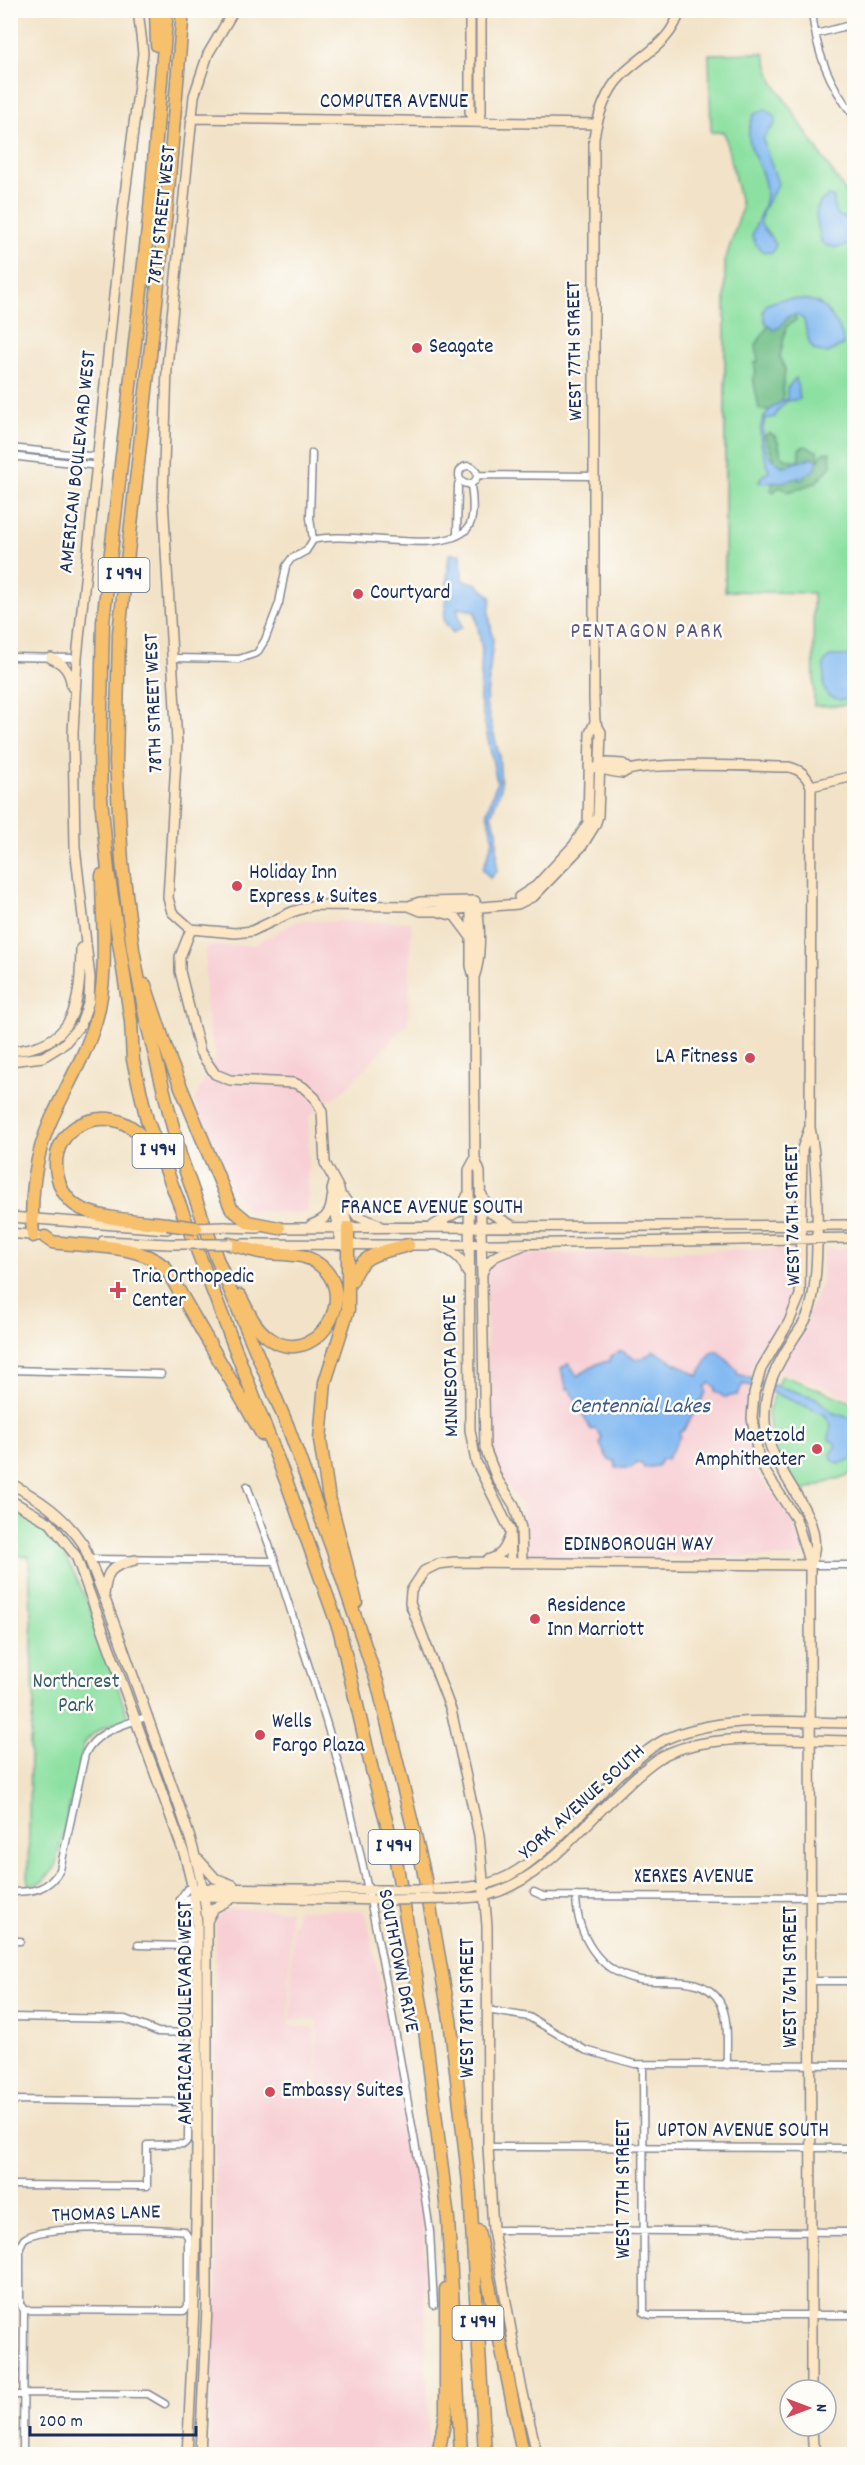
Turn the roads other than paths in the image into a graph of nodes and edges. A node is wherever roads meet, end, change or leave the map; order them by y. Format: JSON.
{"nodes":[{"id":1,"x":138,"y":10,"type":"edge"},
{"id":2,"x":156,"y":10,"type":"edge"},
{"id":3,"x":167,"y":10,"type":"edge"},
{"id":4,"x":234,"y":10,"type":"edge"},
{"id":5,"x":470,"y":10,"type":"edge"},
{"id":6,"x":481,"y":10,"type":"edge"},
{"id":7,"x":680,"y":10,"type":"edge"},
{"id":8,"x":812,"y":10,"type":"edge"},
{"id":9,"x":184,"y":13,"type":"edge"},
{"id":10,"x":855,"y":24,"type":"edge"},
{"id":11,"x":816,"y":34,"type":"junction"},
{"id":12,"x":162,"y":80,"type":"junction"},
{"id":13,"x":855,"y":116,"type":"edge"},
{"id":14,"x":191,"y":118,"type":"junction"},
{"id":15,"x":476,"y":122,"type":"junction"},
{"id":16,"x":596,"y":123,"type":"junction"},
{"id":17,"x":10,"y":448,"type":"edge"},
{"id":18,"x":312,"y":453,"type":"dead end"},
{"id":19,"x":10,"y":456,"type":"edge"},
{"id":20,"x":99,"y":462,"type":"junction"},
{"id":21,"x":477,"y":475,"type":"junction"},
{"id":22,"x":594,"y":476,"type":"junction"},
{"id":23,"x":460,"y":479,"type":"junction"},
{"id":24,"x":471,"y":483,"type":"junction"},
{"id":25,"x":457,"y":534,"type":"junction"},
{"id":26,"x":314,"y":540,"type":"junction"},
{"id":27,"x":10,"y":657,"type":"edge"},
{"id":28,"x":51,"y":658,"type":"junction"},
{"id":29,"x":77,"y":658,"type":"junction"},
{"id":30,"x":173,"y":658,"type":"junction"},
{"id":31,"x":595,"y":723,"type":"junction"},
{"id":32,"x":74,"y":726,"type":"junction"},
{"id":33,"x":589,"y":767,"type":"junction"},
{"id":34,"x":600,"y":768,"type":"junction"},
{"id":35,"x":855,"y":776,"type":"edge"},
{"id":36,"x":811,"y":786,"type":"junction"},
{"id":37,"x":101,"y":798,"type":"junction"},
{"id":38,"x":409,"y":906,"type":"junction"},
{"id":39,"x":472,"y":906,"type":"junction"},
{"id":40,"x":496,"y":906,"type":"junction"},
{"id":41,"x":436,"y":911,"type":"junction"},
{"id":42,"x":81,"y":919,"type":"junction"},
{"id":43,"x":190,"y":929,"type":"junction"},
{"id":44,"x":475,"y":938,"type":"junction"},
{"id":45,"x":133,"y":949,"type":"junction"},
{"id":46,"x":10,"y":1051,"type":"edge"},
{"id":47,"x":10,"y":1061,"type":"edge"},
{"id":48,"x":810,"y":1128,"type":"junction"},
{"id":49,"x":475,"y":1159,"type":"junction"},
{"id":50,"x":480,"y":1186,"type":"junction"},
{"id":51,"x":335,"y":1187,"type":"junction"},
{"id":52,"x":469,"y":1188,"type":"junction"},
{"id":53,"x":196,"y":1203,"type":"junction"},
{"id":54,"x":10,"y":1217,"type":"edge"},
{"id":55,"x":32,"y":1218,"type":"junction"},
{"id":56,"x":191,"y":1225,"type":"junction"},
{"id":57,"x":855,"y":1225,"type":"edge"},
{"id":58,"x":802,"y":1226,"type":"junction"},
{"id":59,"x":816,"y":1226,"type":"junction"},
{"id":60,"x":169,"y":1227,"type":"junction"},
{"id":61,"x":469,"y":1227,"type":"junction"},
{"id":62,"x":480,"y":1227,"type":"junction"},
{"id":63,"x":515,"y":1227,"type":"junction"},
{"id":64,"x":279,"y":1228,"type":"junction"},
{"id":65,"x":306,"y":1228,"type":"junction"},
{"id":66,"x":344,"y":1228,"type":"junction"},
{"id":67,"x":387,"y":1228,"type":"junction"},
{"id":68,"x":423,"y":1228,"type":"junction"},
{"id":69,"x":10,"y":1233,"type":"edge"},
{"id":70,"x":39,"y":1236,"type":"junction"},
{"id":71,"x":855,"y":1238,"type":"edge"},
{"id":72,"x":802,"y":1239,"type":"junction"},
{"id":73,"x":815,"y":1239,"type":"junction"},
{"id":74,"x":480,"y":1243,"type":"junction"},
{"id":75,"x":527,"y":1243,"type":"junction"},
{"id":76,"x":229,"y":1244,"type":"junction"},
{"id":77,"x":345,"y":1244,"type":"junction"},
{"id":78,"x":469,"y":1244,"type":"junction"},
{"id":79,"x":408,"y":1245,"type":"junction"},
{"id":80,"x":438,"y":1245,"type":"junction"},
{"id":81,"x":469,"y":1278,"type":"junction"},
{"id":82,"x":480,"y":1282,"type":"junction"},
{"id":83,"x":348,"y":1297,"type":"junction"},
{"id":84,"x":10,"y":1370,"type":"edge"},
{"id":85,"x":161,"y":1374,"type":"dead end"},
{"id":86,"x":10,"y":1484,"type":"edge"},
{"id":87,"x":247,"y":1485,"type":"dead end"},
{"id":88,"x":288,"y":1486,"type":"junction"},
{"id":89,"x":10,"y":1500,"type":"edge"},
{"id":90,"x":510,"y":1532,"type":"junction"},
{"id":91,"x":77,"y":1559,"type":"junction"},
{"id":92,"x":89,"y":1559,"type":"junction"},
{"id":93,"x":135,"y":1560,"type":"junction"},
{"id":94,"x":275,"y":1561,"type":"junction"},
{"id":95,"x":473,"y":1562,"type":"junction"},
{"id":96,"x":510,"y":1563,"type":"junction"},
{"id":97,"x":522,"y":1563,"type":"junction"},
{"id":98,"x":810,"y":1565,"type":"junction"},
{"id":99,"x":855,"y":1565,"type":"edge"},
{"id":100,"x":424,"y":1571,"type":"joint"},
{"id":101,"x":103,"y":1597,"type":"junction"},
{"id":102,"x":363,"y":1642,"type":"junction"},
{"id":103,"x":148,"y":1716,"type":"junction"},
{"id":104,"x":137,"y":1720,"type":"junction"},
{"id":105,"x":810,"y":1723,"type":"junction"},
{"id":106,"x":855,"y":1723,"type":"edge"},
{"id":107,"x":810,"y":1741,"type":"junction"},
{"id":108,"x":855,"y":1741,"type":"edge"},
{"id":109,"x":196,"y":1857,"type":"junction"},
{"id":110,"x":484,"y":1884,"type":"junction"},
{"id":111,"x":241,"y":1888,"type":"junction"},
{"id":112,"x":367,"y":1890,"type":"junction"},
{"id":113,"x":10,"y":1892,"type":"edge"},
{"id":114,"x":194,"y":1892,"type":"junction"},
{"id":115,"x":205,"y":1892,"type":"junction"},
{"id":116,"x":534,"y":1892,"type":"dead end"},
{"id":117,"x":380,"y":1895,"type":"junction"},
{"id":118,"x":485,"y":1896,"type":"junction"},
{"id":119,"x":576,"y":1896,"type":"junction"},
{"id":120,"x":810,"y":1897,"type":"junction"},
{"id":121,"x":855,"y":1897,"type":"edge"},
{"id":122,"x":237,"y":1898,"type":"junction"},
{"id":123,"x":369,"y":1900,"type":"junction"},
{"id":124,"x":207,"y":1921,"type":"junction"},
{"id":125,"x":10,"y":1941,"type":"edge"},
{"id":126,"x":20,"y":1941,"type":"dead end"},
{"id":127,"x":138,"y":1945,"type":"dead end"},
{"id":128,"x":189,"y":1946,"type":"junction"},
{"id":129,"x":855,"y":1981,"type":"edge"},
{"id":130,"x":810,"y":1982,"type":"junction"},
{"id":131,"x":487,"y":2010,"type":"junction"},
{"id":132,"x":10,"y":2017,"type":"edge"},
{"id":133,"x":189,"y":2033,"type":"junction"},
{"id":134,"x":643,"y":2065,"type":"junction"},
{"id":135,"x":726,"y":2065,"type":"junction"},
{"id":136,"x":810,"y":2065,"type":"junction"},
{"id":137,"x":855,"y":2065,"type":"edge"},
{"id":138,"x":10,"y":2100,"type":"edge"},
{"id":139,"x":189,"y":2102,"type":"junction"},
{"id":140,"x":488,"y":2147,"type":"junction"},
{"id":141,"x":643,"y":2148,"type":"junction"},
{"id":142,"x":810,"y":2148,"type":"junction"},
{"id":143,"x":855,"y":2148,"type":"edge"},
{"id":144,"x":201,"y":2149,"type":"junction"},
{"id":145,"x":10,"y":2185,"type":"edge"},
{"id":146,"x":470,"y":2192,"type":"junction"},
{"id":147,"x":448,"y":2219,"type":"junction"},
{"id":148,"x":493,"y":2230,"type":"junction"},
{"id":149,"x":643,"y":2232,"type":"junction"},
{"id":150,"x":855,"y":2232,"type":"edge"},
{"id":151,"x":810,"y":2233,"type":"junction"},
{"id":152,"x":434,"y":2305,"type":"dead end"},
{"id":153,"x":24,"y":2310,"type":"junction"},
{"id":154,"x":810,"y":2315,"type":"junction"},
{"id":155,"x":855,"y":2315,"type":"edge"},
{"id":156,"x":811,"y":2378,"type":"edge"},
{"id":157,"x":24,"y":2394,"type":"junction"},
{"id":158,"x":10,"y":2395,"type":"edge"},
{"id":159,"x":165,"y":2404,"type":"dead end"},
{"id":160,"x":813,"y":2438,"type":"edge"},
{"id":161,"x":813,"y":2445,"type":"junction"},
{"id":162,"x":23,"y":2454,"type":"edge"},
{"id":163,"x":187,"y":2454,"type":"edge"},
{"id":164,"x":200,"y":2454,"type":"edge"},
{"id":165,"x":438,"y":2454,"type":"edge"},
{"id":166,"x":461,"y":2454,"type":"edge"},
{"id":167,"x":485,"y":2454,"type":"edge"},
{"id":168,"x":523,"y":2454,"type":"edge"},
{"id":169,"x":537,"y":2454,"type":"edge"},
{"id":170,"x":807,"y":2454,"type":"edge"},
{"id":171,"x":818,"y":2454,"type":"edge"}],
"edges":[{"from":1,"to":20,"type":"street","name":"AMERICAN BOULEVARD WEST"},
{"from":2,"to":12,"type":"highway"},
{"from":3,"to":12,"type":"highway","number":"I 494"},
{"from":4,"to":14,"type":"street","name":"78TH STREET WEST"},
{"from":5,"to":15,"type":"street"},
{"from":6,"to":15,"type":"street"},
{"from":7,"to":16,"type":"street","name":"WEST 77TH STREET"},
{"from":8,"to":11,"type":"street"},
{"from":9,"to":45,"type":"highway","number":"I 494"},
{"from":10,"to":11,"type":"street"},
{"from":11,"to":13,"type":"street"},
{"from":12,"to":37,"type":"highway","number":"I 494"},
{"from":14,"to":15,"type":"street","name":"COMPUTER AVENUE"},
{"from":14,"to":30,"type":"street","name":"78TH STREET WEST"},
{"from":15,"to":16,"type":"street","name":"COMPUTER AVENUE"},
{"from":16,"to":22,"type":"street","name":"WEST 77TH STREET"},
{"from":17,"to":20,"type":"street"},
{"from":18,"to":26,"type":"street"},
{"from":19,"to":20,"type":"street"},
{"from":20,"to":29,"type":"street","name":"AMERICAN BOULEVARD WEST"},
{"from":21,"to":22,"type":"street"},
{"from":21,"to":23,"type":"street"},
{"from":21,"to":24,"type":"street"},
{"from":22,"to":31,"type":"street","name":"WEST 77TH STREET"},
{"from":23,"to":24,"type":"street"},
{"from":23,"to":25,"type":"street"},
{"from":24,"to":25,"type":"street"},
{"from":25,"to":26,"type":"street"},
{"from":26,"to":30,"type":"street"},
{"from":27,"to":28,"type":"street"},
{"from":28,"to":29,"type":"street"},
{"from":28,"to":32,"type":"street"},
{"from":29,"to":32,"type":"street","name":"AMERICAN BOULEVARD WEST"},
{"from":30,"to":43,"type":"street","name":"78TH STREET WEST"},
{"from":31,"to":33,"type":"street","name":"WEST 77TH STREET"},
{"from":31,"to":34,"type":"street","name":"WEST 77TH STREET"},
{"from":32,"to":42,"type":"street","name":"AMERICAN BOULEVARD WEST"},
{"from":33,"to":34,"type":"street"},
{"from":33,"to":39,"type":"street","name":"WEST 77TH STREET"},
{"from":34,"to":36,"type":"street"},
{"from":34,"to":40,"type":"street","name":"WEST 77TH STREET"},
{"from":35,"to":36,"type":"street"},
{"from":36,"to":48,"type":"street","name":"WEST 76TH STREET"},
{"from":37,"to":55,"type":"highway"},
{"from":37,"to":56,"type":"highway","number":"I 494"},
{"from":38,"to":39,"type":"street"},
{"from":38,"to":41,"type":"street"},
{"from":38,"to":43,"type":"street"},
{"from":39,"to":40,"type":"street","name":"WEST 77TH STREET"},
{"from":39,"to":41,"type":"street"},
{"from":39,"to":44,"type":"street","name":"MINNESOTA DRIVE"},
{"from":40,"to":44,"type":"street"},
{"from":41,"to":44,"type":"street"},
{"from":42,"to":46,"type":"street","name":"AMERICAN BOULEVARD WEST"},
{"from":42,"to":47,"type":"street","name":"AMERICAN BOULEVARD WEST"},
{"from":43,"to":51,"type":"street"},
{"from":44,"to":49,"type":"street","name":"MINNESOTA DRIVE"},
{"from":45,"to":53,"type":"highway","number":"I 494"},
{"from":45,"to":64,"type":"highway"},
{"from":48,"to":58,"type":"street","name":"WEST 76TH STREET"},
{"from":48,"to":59,"type":"street","name":"WEST 76TH STREET"},
{"from":49,"to":50,"type":"street","name":"MINNESOTA DRIVE"},
{"from":49,"to":52,"type":"street","name":"MINNESOTA DRIVE"},
{"from":50,"to":62,"type":"street","name":"MINNESOTA DRIVE"},
{"from":50,"to":63,"type":"street"},
{"from":51,"to":65,"type":"street"},
{"from":51,"to":66,"type":"street"},
{"from":51,"to":67,"type":"street"},
{"from":52,"to":61,"type":"street","name":"MINNESOTA DRIVE"},
{"from":52,"to":68,"type":"street"},
{"from":53,"to":76,"type":"highway"},
{"from":53,"to":102,"type":"highway","number":"I 494"},
{"from":54,"to":55,"type":"street"},
{"from":55,"to":60,"type":"street"},
{"from":55,"to":70,"type":"highway"},
{"from":56,"to":60,"type":"highway","bridge":true},
{"from":56,"to":60,"type":"highway"},
{"from":56,"to":64,"type":"street","name":"FRANCE AVENUE SOUTH","bridge":true},
{"from":56,"to":88,"type":"highway","number":"I 494"},
{"from":57,"to":59,"type":"street","name":"FRANCE AVENUE SOUTH"},
{"from":58,"to":59,"type":"street","name":"FRANCE AVENUE SOUTH"},
{"from":58,"to":63,"type":"street","name":"FRANCE AVENUE SOUTH"},
{"from":58,"to":72,"type":"street","name":"WEST 76TH STREET"},
{"from":59,"to":73,"type":"street","name":"WEST 76TH STREET"},
{"from":61,"to":62,"type":"street","name":"FRANCE AVENUE SOUTH"},
{"from":61,"to":68,"type":"street","name":"FRANCE AVENUE SOUTH"},
{"from":61,"to":78,"type":"street","name":"MINNESOTA DRIVE"},
{"from":62,"to":63,"type":"street","name":"FRANCE AVENUE SOUTH"},
{"from":62,"to":74,"type":"street","name":"MINNESOTA DRIVE"},
{"from":64,"to":65,"type":"street","name":"FRANCE AVENUE SOUTH"},
{"from":65,"to":66,"type":"street","name":"FRANCE AVENUE SOUTH"},
{"from":66,"to":67,"type":"street","name":"FRANCE AVENUE SOUTH"},
{"from":66,"to":77,"type":"highway"},
{"from":67,"to":68,"type":"street","name":"FRANCE AVENUE SOUTH"},
{"from":69,"to":70,"type":"street","name":"FRANCE AVENUE SOUTH"},
{"from":70,"to":76,"type":"street","name":"FRANCE AVENUE SOUTH","bridge":true},
{"from":70,"to":88,"type":"highway"},
{"from":71,"to":73,"type":"street","name":"FRANCE AVENUE SOUTH"},
{"from":72,"to":73,"type":"street","name":"FRANCE AVENUE SOUTH"},
{"from":72,"to":75,"type":"street","name":"FRANCE AVENUE SOUTH"},
{"from":72,"to":98,"type":"street","name":"WEST 76TH STREET"},
{"from":73,"to":98,"type":"street","name":"WEST 76TH STREET"},
{"from":74,"to":75,"type":"street","name":"FRANCE AVENUE SOUTH"},
{"from":74,"to":78,"type":"street","name":"FRANCE AVENUE SOUTH"},
{"from":74,"to":82,"type":"street","name":"MINNESOTA DRIVE"},
{"from":75,"to":82,"type":"street"},
{"from":76,"to":77,"type":"street","name":"FRANCE AVENUE SOUTH"},
{"from":77,"to":79,"type":"street","name":"FRANCE AVENUE SOUTH"},
{"from":77,"to":83,"type":"highway"},
{"from":78,"to":80,"type":"street","name":"FRANCE AVENUE SOUTH"},
{"from":78,"to":81,"type":"street","name":"MINNESOTA DRIVE"},
{"from":79,"to":80,"type":"street","name":"FRANCE AVENUE SOUTH"},
{"from":79,"to":83,"type":"highway"},
{"from":80,"to":81,"type":"street"},
{"from":81,"to":90,"type":"street","name":"MINNESOTA DRIVE"},
{"from":82,"to":97,"type":"street","name":"MINNESOTA DRIVE"},
{"from":83,"to":102,"type":"highway"},
{"from":84,"to":85,"type":"street"},
{"from":86,"to":92,"type":"street","name":"AMERICAN BOULEVARD WEST"},
{"from":87,"to":94,"type":"street","name":"SOUTHTOWN DRIVE"},
{"from":88,"to":147,"type":"highway","number":"I 494"},
{"from":89,"to":91,"type":"street","name":"AMERICAN BOULEVARD WEST"},
{"from":90,"to":95,"type":"street"},
{"from":90,"to":96,"type":"street","name":"MINNESOTA DRIVE"},
{"from":91,"to":92,"type":"street"},
{"from":91,"to":104,"type":"street","name":"AMERICAN BOULEVARD WEST"},
{"from":92,"to":93,"type":"street"},
{"from":92,"to":101,"type":"street","name":"AMERICAN BOULEVARD WEST"},
{"from":93,"to":94,"type":"street"},
{"from":93,"to":101,"type":"street"},
{"from":94,"to":112,"type":"street","name":"SOUTHTOWN DRIVE"},
{"from":95,"to":96,"type":"street","name":"EDINBOROUGH WAY"},
{"from":95,"to":100,"type":"street","name":"EDINBOROUGH WAY"},
{"from":96,"to":97,"type":"street","name":"EDINBOROUGH WAY"},
{"from":97,"to":98,"type":"street","name":"EDINBOROUGH WAY"},
{"from":98,"to":99,"type":"street","name":"EDINBOROUGH WAY"},
{"from":98,"to":105,"type":"street","name":"WEST 76TH STREET"},
{"from":100,"to":110,"type":"street","name":"WEST 78TH STREET"},
{"from":101,"to":103,"type":"street","name":"AMERICAN BOULEVARD WEST"},
{"from":102,"to":146,"type":"highway","number":"I 494"},
{"from":103,"to":104,"type":"street"},
{"from":103,"to":109,"type":"street","name":"AMERICAN BOULEVARD WEST"},
{"from":104,"to":113,"type":"street"},
{"from":104,"to":114,"type":"street","name":"AMERICAN BOULEVARD WEST"},
{"from":105,"to":106,"type":"street","name":"YORK AVENUE SOUTH"},
{"from":105,"to":107,"type":"street","name":"WEST 76TH STREET"},
{"from":105,"to":110,"type":"street","name":"YORK AVENUE SOUTH"},
{"from":107,"to":108,"type":"street","name":"YORK AVENUE SOUTH"},
{"from":107,"to":118,"type":"street","name":"YORK AVENUE SOUTH"},
{"from":107,"to":120,"type":"street","name":"WEST 76TH STREET"},
{"from":109,"to":111,"type":"street"},
{"from":109,"to":115,"type":"street","name":"AMERICAN BOULEVARD WEST"},
{"from":110,"to":117,"type":"street","bridge":true},
{"from":110,"to":118,"type":"street","name":"WEST 78TH STREET"},
{"from":111,"to":112,"type":"street"},
{"from":111,"to":115,"type":"street"},
{"from":112,"to":117,"type":"street"},
{"from":112,"to":123,"type":"street","name":"SOUTHTOWN DRIVE"},
{"from":114,"to":115,"type":"street"},
{"from":114,"to":128,"type":"street"},
{"from":114,"to":144,"type":"street","name":"AMERICAN BOULEVARD WEST"},
{"from":115,"to":122,"type":"street","name":"YORK AVENUE SOUTH"},
{"from":115,"to":124,"type":"street","name":"AMERICAN BOULEVARD WEST"},
{"from":116,"to":119,"type":"street","name":"XERXES AVENUE"},
{"from":117,"to":118,"type":"street","name":"YORK AVENUE SOUTH","bridge":true},
{"from":117,"to":123,"type":"street","name":"YORK AVENUE SOUTH"},
{"from":118,"to":131,"type":"street","name":"WEST 78TH STREET"},
{"from":119,"to":120,"type":"street","name":"XERXES AVENUE"},
{"from":119,"to":135,"type":"street"},
{"from":120,"to":121,"type":"street","name":"XERXES AVENUE"},
{"from":120,"to":130,"type":"street","name":"WEST 76TH STREET"},
{"from":122,"to":123,"type":"street","name":"YORK AVENUE SOUTH"},
{"from":122,"to":124,"type":"street"},
{"from":123,"to":152,"type":"street","name":"SOUTHTOWN DRIVE"},
{"from":124,"to":144,"type":"street","name":"AMERICAN BOULEVARD WEST"},
{"from":125,"to":126,"type":"street"},
{"from":127,"to":128,"type":"street"},
{"from":128,"to":133,"type":"street"},
{"from":129,"to":130,"type":"street"},
{"from":130,"to":136,"type":"street","name":"WEST 76TH STREET"},
{"from":131,"to":134,"type":"street"},
{"from":131,"to":140,"type":"street","name":"WEST 78TH STREET"},
{"from":132,"to":133,"type":"street"},
{"from":133,"to":139,"type":"street"},
{"from":134,"to":135,"type":"street"},
{"from":134,"to":141,"type":"street","name":"WEST 77TH STREET"},
{"from":135,"to":136,"type":"street"},
{"from":136,"to":137,"type":"street"},
{"from":136,"to":142,"type":"street","name":"WEST 76TH STREET"},
{"from":138,"to":139,"type":"street"},
{"from":139,"to":145,"type":"street"},
{"from":140,"to":141,"type":"street","name":"UPTON AVENUE SOUTH"},
{"from":140,"to":148,"type":"street","name":"WEST 78TH STREET"},
{"from":141,"to":142,"type":"street","name":"UPTON AVENUE SOUTH"},
{"from":141,"to":149,"type":"street","name":"WEST 77TH STREET"},
{"from":142,"to":143,"type":"street","name":"UPTON AVENUE SOUTH"},
{"from":142,"to":151,"type":"street","name":"WEST 76TH STREET"},
{"from":144,"to":163,"type":"street","name":"AMERICAN BOULEVARD WEST"},
{"from":144,"to":164,"type":"street","name":"AMERICAN BOULEVARD WEST"},
{"from":146,"to":167,"type":"highway","number":"I 494"},
{"from":146,"to":168,"type":"highway"},
{"from":147,"to":165,"type":"highway"},
{"from":147,"to":166,"type":"highway","number":"I 494"},
{"from":148,"to":149,"type":"street"},
{"from":148,"to":169,"type":"street","name":"WEST 78TH STREET"},
{"from":149,"to":151,"type":"street"},
{"from":149,"to":154,"type":"street","name":"WEST 77TH STREET"},
{"from":150,"to":151,"type":"street"},
{"from":151,"to":154,"type":"street","name":"WEST 76TH STREET"},
{"from":153,"to":153,"type":"street","name":"THOMAS LANE"},
{"from":153,"to":157,"type":"street"},
{"from":154,"to":155,"type":"street"},
{"from":154,"to":156,"type":"street","name":"WEST 76TH STREET"},
{"from":157,"to":158,"type":"street"},
{"from":157,"to":159,"type":"street"},
{"from":157,"to":162,"type":"street"},
{"from":160,"to":161,"type":"street"},
{"from":161,"to":170,"type":"street"},
{"from":161,"to":171,"type":"street"}]}
